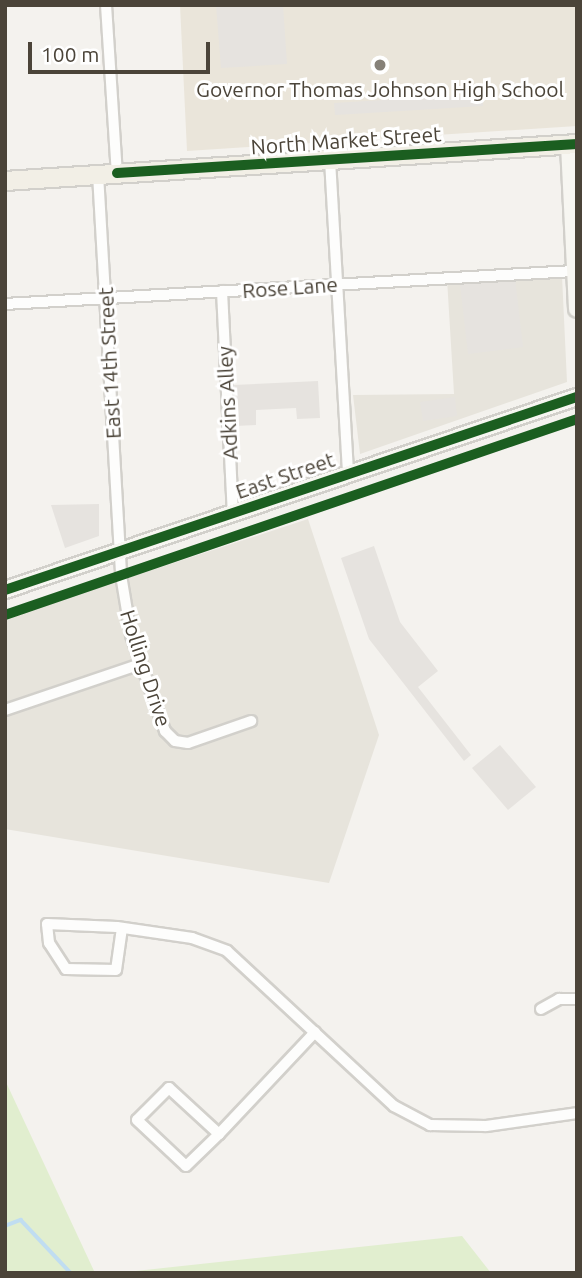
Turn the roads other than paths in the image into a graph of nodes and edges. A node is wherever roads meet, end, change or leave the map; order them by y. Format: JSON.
{"nodes":[{"id":1,"x":106,"y":5,"type":"edge"},
{"id":2,"x":573,"y":144,"type":"edge"},
{"id":3,"x":330,"y":160,"type":"junction"},
{"id":4,"x":117,"y":173,"type":"junction"},
{"id":5,"x":98,"y":174,"type":"junction"},
{"id":6,"x":5,"y":181,"type":"edge"},
{"id":7,"x":574,"y":271,"type":"junction"},
{"id":8,"x":339,"y":283,"type":"junction"},
{"id":9,"x":222,"y":291,"type":"junction"},
{"id":10,"x":105,"y":298,"type":"junction"},
{"id":11,"x":5,"y":304,"type":"edge"},
{"id":12,"x":577,"y":309,"type":"edge"},
{"id":13,"x":577,"y":397,"type":"edge"},
{"id":14,"x":348,"y":474,"type":"junction"},
{"id":15,"x":233,"y":514,"type":"junction"},
{"id":16,"x":120,"y":553,"type":"junction"},
{"id":17,"x":5,"y":590,"type":"edge"},
{"id":18,"x":141,"y":664,"type":"junction"},
{"id":19,"x":5,"y":710,"type":"edge"},
{"id":20,"x":251,"y":720,"type":"dead end"},
{"id":21,"x":122,"y":928,"type":"junction"},
{"id":22,"x":577,"y":999,"type":"edge"},
{"id":23,"x":541,"y":1009,"type":"dead end"},
{"id":24,"x":315,"y":1032,"type":"junction"},
{"id":25,"x":577,"y":1113,"type":"edge"},
{"id":26,"x":219,"y":1134,"type":"junction"}],
"edges":[{"from":1,"to":4,"type":"street"},
{"from":2,"to":3,"type":"main road","name":"North Market Street"},
{"from":2,"to":7,"type":"main road"},
{"from":3,"to":4,"type":"main road","name":"North Market Street"},
{"from":3,"to":8,"type":"street"},
{"from":4,"to":5,"type":"main road","name":"North Market Street"},
{"from":5,"to":6,"type":"main road","name":"North Market Street"},
{"from":5,"to":10,"type":"street","name":"East 14th Street"},
{"from":7,"to":8,"type":"street","name":"Rose Lane"},
{"from":7,"to":12,"type":"main road"},
{"from":8,"to":9,"type":"street","name":"Rose Lane"},
{"from":8,"to":14,"type":"street"},
{"from":9,"to":10,"type":"street","name":"Rose Lane"},
{"from":9,"to":15,"type":"street","name":"Adkins Alley"},
{"from":10,"to":11,"type":"street","name":"Rose Lane"},
{"from":10,"to":16,"type":"street","name":"East 14th Street"},
{"from":13,"to":14,"type":"main road","name":"East Street"},
{"from":14,"to":15,"type":"main road","name":"East Street"},
{"from":15,"to":16,"type":"main road","name":"East Street"},
{"from":16,"to":17,"type":"main road","name":"East Street"},
{"from":16,"to":18,"type":"street","name":"Holling Drive"},
{"from":18,"to":19,"type":"street"},
{"from":18,"to":20,"type":"street","name":"Holling Drive"},
{"from":21,"to":21,"type":"street"},
{"from":21,"to":24,"type":"street"},
{"from":22,"to":23,"type":"street"},
{"from":24,"to":25,"type":"street"},
{"from":24,"to":26,"type":"street"},
{"from":26,"to":26,"type":"street"}]}
